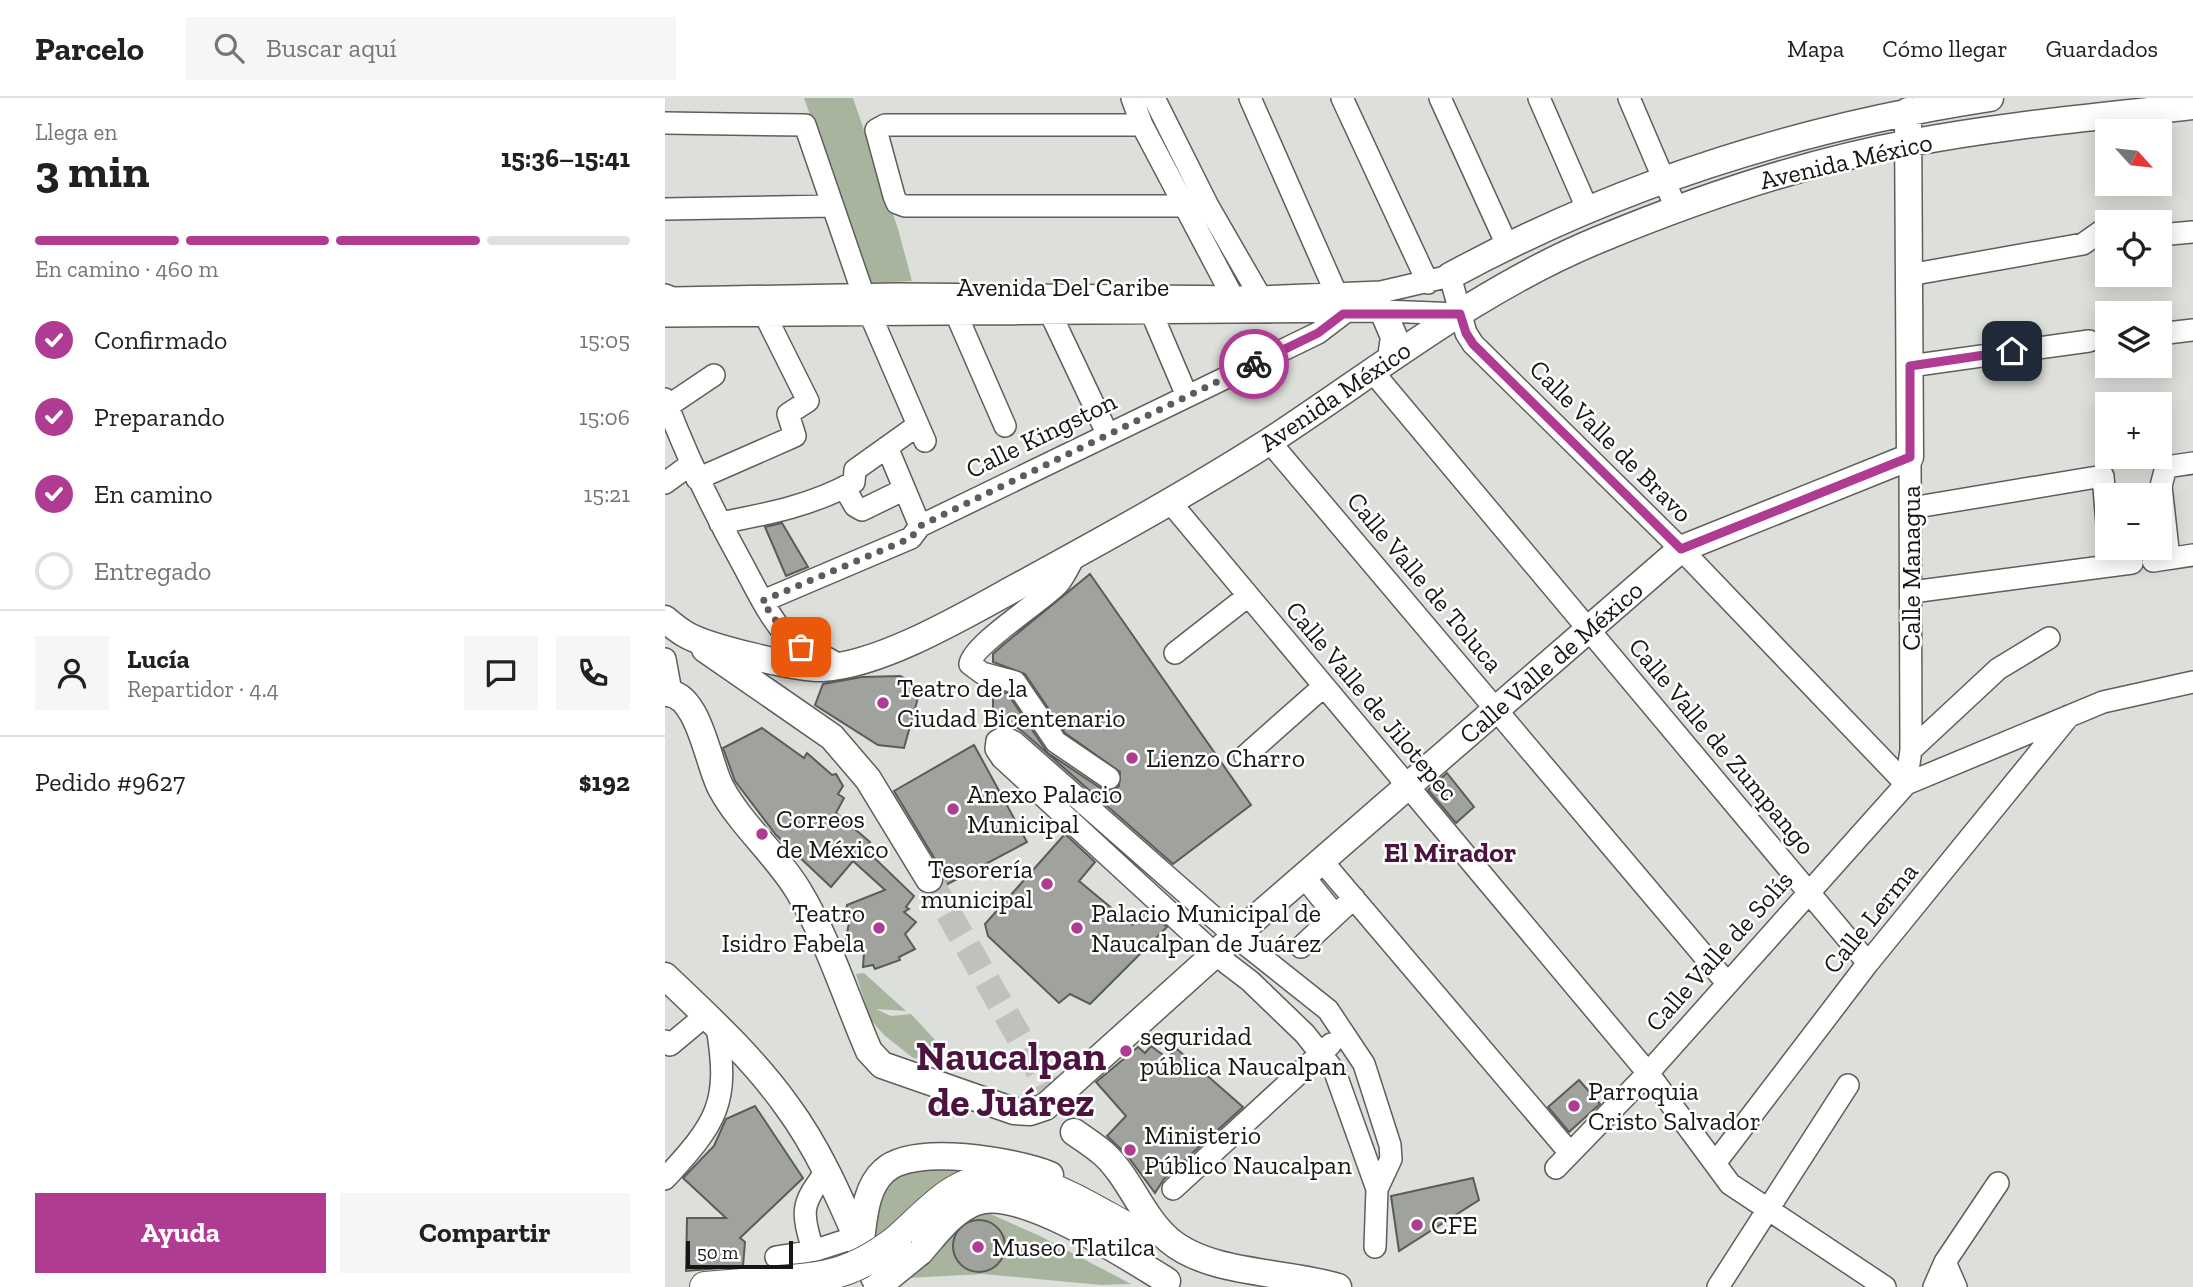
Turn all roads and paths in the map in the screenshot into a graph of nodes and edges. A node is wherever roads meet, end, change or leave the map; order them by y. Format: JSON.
{"nodes":[{"id":1,"x":1132,"y":98,"type":"edge"},
{"id":2,"x":1154,"y":98,"type":"edge"},
{"id":3,"x":1250,"y":98,"type":"edge"},
{"id":4,"x":1342,"y":98,"type":"edge"},
{"id":5,"x":1440,"y":98,"type":"edge"},
{"id":6,"x":1539,"y":98,"type":"edge"},
{"id":7,"x":1629,"y":98,"type":"edge"},
{"id":8,"x":1990,"y":98,"type":"edge"},
{"id":9,"x":1907,"y":104,"type":"edge"},
{"id":10,"x":2193,"y":106,"type":"edge"},
{"id":11,"x":2073,"y":109,"type":"edge"},
{"id":12,"x":665,"y":124,"type":"edge"},
{"id":13,"x":1142,"y":125,"type":"junction"},
{"id":14,"x":1910,"y":143,"type":"junction"},
{"id":15,"x":1663,"y":178,"type":"junction"},
{"id":16,"x":831,"y":206,"type":"junction"},
{"id":17,"x":1183,"y":206,"type":"junction"},
{"id":18,"x":1208,"y":206,"type":"junction"},
{"id":19,"x":1587,"y":208,"type":"junction"},
{"id":20,"x":1677,"y":208,"type":"junction"},
{"id":21,"x":665,"y":209,"type":"edge"},
{"id":22,"x":2193,"y":232,"type":"edge"},
{"id":23,"x":2172,"y":234,"type":"edge"},
{"id":24,"x":2095,"y":236,"type":"edge"},
{"id":25,"x":1507,"y":245,"type":"junction"},
{"id":26,"x":1909,"y":275,"type":"junction"},
{"id":27,"x":1439,"y":279,"type":"junction"},
{"id":28,"x":1336,"y":293,"type":"junction"},
{"id":29,"x":665,"y":295,"type":"edge"},
{"id":30,"x":1382,"y":301,"type":"junction"},
{"id":31,"x":866,"y":304,"type":"junction"},
{"id":32,"x":1046,"y":305,"type":"junction"},
{"id":33,"x":1237,"y":305,"type":"junction"},
{"id":34,"x":1265,"y":305,"type":"junction"},
{"id":35,"x":1152,"y":314,"type":"junction"},
{"id":36,"x":1343,"y":314,"type":"junction"},
{"id":37,"x":1460,"y":314,"type":"junction"},
{"id":38,"x":765,"y":315,"type":"junction"},
{"id":39,"x":665,"y":316,"type":"edge"},
{"id":40,"x":957,"y":316,"type":"junction"},
{"id":41,"x":2193,"y":330,"type":"edge"},
{"id":42,"x":2172,"y":332,"type":"edge"},
{"id":43,"x":2089,"y":341,"type":"dead end"},
{"id":44,"x":1382,"y":365,"type":"junction"},
{"id":45,"x":1910,"y":366,"type":"junction"},
{"id":46,"x":714,"y":375,"type":"dead end"},
{"id":47,"x":1187,"y":396,"type":"junction"},
{"id":48,"x":666,"y":404,"type":"edge"},
{"id":49,"x":1005,"y":426,"type":"dead end"},
{"id":50,"x":1107,"y":433,"type":"junction"},
{"id":51,"x":1269,"y":441,"type":"junction"},
{"id":52,"x":887,"y":447,"type":"junction"},
{"id":53,"x":1910,"y":457,"type":"junction"},
{"id":54,"x":2193,"y":463,"type":"edge"},
{"id":55,"x":694,"y":472,"type":"junction"},
{"id":56,"x":665,"y":483,"type":"edge"},
{"id":57,"x":2104,"y":483,"type":"edge"},
{"id":58,"x":2162,"y":483,"type":"edge"},
{"id":59,"x":849,"y":485,"type":"junction"},
{"id":60,"x":904,"y":491,"type":"junction"},
{"id":61,"x":1170,"y":502,"type":"junction"},
{"id":62,"x":1911,"y":508,"type":"junction"},
{"id":63,"x":720,"y":523,"type":"junction"},
{"id":64,"x":920,"y":526,"type":"junction"},
{"id":65,"x":1681,"y":549,"type":"junction"},
{"id":66,"x":1075,"y":555,"type":"junction"},
{"id":67,"x":2193,"y":555,"type":"edge"},
{"id":68,"x":2172,"y":556,"type":"edge"},
{"id":69,"x":2128,"y":560,"type":"edge"},
{"id":70,"x":1912,"y":592,"type":"junction"},
{"id":71,"x":1248,"y":596,"type":"junction"},
{"id":72,"x":762,"y":601,"type":"junction"},
{"id":73,"x":665,"y":619,"type":"edge"},
{"id":74,"x":1588,"y":631,"type":"junction"},
{"id":75,"x":688,"y":636,"type":"junction"},
{"id":76,"x":2049,"y":638,"type":"dead end"},
{"id":77,"x":1175,"y":653,"type":"dead end"},
{"id":78,"x":665,"y":659,"type":"edge"},
{"id":79,"x":839,"y":666,"type":"junction"},
{"id":80,"x":2193,"y":682,"type":"edge"},
{"id":81,"x":1323,"y":687,"type":"junction"},
{"id":82,"x":668,"y":692,"type":"edge"},
{"id":83,"x":1497,"y":710,"type":"junction"},
{"id":84,"x":2072,"y":713,"type":"junction"},
{"id":85,"x":1911,"y":750,"type":"junction"},
{"id":86,"x":1245,"y":756,"type":"dead end"},
{"id":87,"x":1109,"y":778,"type":"dead end"},
{"id":88,"x":1906,"y":784,"type":"junction"},
{"id":89,"x":1406,"y":787,"type":"junction"},
{"id":90,"x":1313,"y":869,"type":"junction"},
{"id":91,"x":929,"y":880,"type":"tunnel mouth"},
{"id":92,"x":1809,"y":894,"type":"junction"},
{"id":93,"x":1354,"y":898,"type":"junction"},
{"id":94,"x":1335,"y":915,"type":"junction"},
{"id":95,"x":1235,"y":936,"type":"junction"},
{"id":96,"x":1301,"y":947,"type":"dead end"},
{"id":97,"x":1216,"y":955,"type":"junction"},
{"id":98,"x":1272,"y":963,"type":"junction"},
{"id":99,"x":1868,"y":963,"type":"junction"},
{"id":100,"x":665,"y":976,"type":"edge"},
{"id":101,"x":1250,"y":981,"type":"junction"},
{"id":102,"x":1727,"y":983,"type":"junction"},
{"id":103,"x":711,"y":1021,"type":"junction"},
{"id":104,"x":1346,"y":1032,"type":"junction"},
{"id":105,"x":665,"y":1041,"type":"edge"},
{"id":106,"x":1321,"y":1051,"type":"junction"},
{"id":107,"x":1648,"y":1073,"type":"junction"},
{"id":108,"x":1848,"y":1085,"type":"dead end"},
{"id":109,"x":1061,"y":1117,"type":"junction"},
{"id":110,"x":1716,"y":1162,"type":"junction"},
{"id":111,"x":825,"y":1172,"type":"junction"},
{"id":112,"x":665,"y":1178,"type":"edge"},
{"id":113,"x":1998,"y":1183,"type":"dead end"},
{"id":114,"x":1173,"y":1189,"type":"dead end"},
{"id":115,"x":1377,"y":1189,"type":"junction"},
{"id":116,"x":1768,"y":1209,"type":"junction"},
{"id":117,"x":1134,"y":1227,"type":"junction"},
{"id":118,"x":858,"y":1242,"type":"junction"},
{"id":119,"x":908,"y":1247,"type":"junction"},
{"id":120,"x":1375,"y":1247,"type":"dead end"},
{"id":121,"x":813,"y":1251,"type":"junction"},
{"id":122,"x":776,"y":1257,"type":"dead end"},
{"id":123,"x":1945,"y":1262,"type":"junction"},
{"id":124,"x":1169,"y":1284,"type":"edge"},
{"id":125,"x":705,"y":1287,"type":"edge"},
{"id":126,"x":878,"y":1287,"type":"edge"},
{"id":127,"x":1338,"y":1287,"type":"edge"},
{"id":128,"x":1718,"y":1287,"type":"edge"},
{"id":129,"x":1885,"y":1287,"type":"edge"},
{"id":130,"x":1934,"y":1287,"type":"edge"},
{"id":131,"x":1956,"y":1287,"type":"edge"}],
"edges":[{"from":1,"to":13,"type":"street"},
{"from":2,"to":18,"type":"street"},
{"from":3,"to":28,"type":"street"},
{"from":4,"to":27,"type":"street","name":"Calle Valle de Bravo"},
{"from":5,"to":25,"type":"street"},
{"from":6,"to":19,"type":"street"},
{"from":7,"to":15,"type":"street"},
{"from":8,"to":9,"type":"main road","name":"Avenida México"},
{"from":9,"to":14,"type":"main road","name":"Calle Managua"},
{"from":9,"to":15,"type":"main road","name":"Avenida México"},
{"from":10,"to":11,"type":"main road","name":"Avenida México"},
{"from":11,"to":14,"type":"main road","name":"Avenida México"},
{"from":12,"to":16,"type":"street"},
{"from":13,"to":17,"type":"street"},
{"from":13,"to":17,"type":"street"},
{"from":14,"to":20,"type":"main road","name":"Avenida México"},
{"from":14,"to":26,"type":"main road","name":"Calle Managua"},
{"from":15,"to":19,"type":"main road","name":"Avenida México"},
{"from":15,"to":20,"type":"street"},
{"from":16,"to":21,"type":"street"},
{"from":16,"to":31,"type":"street"},
{"from":17,"to":18,"type":"street"},
{"from":17,"to":33,"type":"street"},
{"from":18,"to":34,"type":"street"},
{"from":19,"to":25,"type":"main road","name":"Avenida México"},
{"from":20,"to":37,"type":"main road","name":"Avenida México"},
{"from":22,"to":23,"type":"street"},
{"from":24,"to":26,"type":"street"},
{"from":25,"to":27,"type":"main road","name":"Avenida México"},
{"from":26,"to":45,"type":"main road","name":"Calle Managua"},
{"from":27,"to":30,"type":"street","name":"Avenida Del Caribe"},
{"from":27,"to":37,"type":"street","name":"Calle Valle de Bravo"},
{"from":28,"to":30,"type":"street","name":"Avenida Del Caribe"},
{"from":28,"to":34,"type":"street","name":"Avenida Del Caribe"},
{"from":29,"to":31,"type":"street","name":"Avenida Del Caribe"},
{"from":30,"to":36,"type":"street","name":"Avenida Del Caribe"},
{"from":30,"to":37,"type":"street","name":"Avenida Del Caribe"},
{"from":30,"to":44,"type":"main road"},
{"from":31,"to":32,"type":"street","name":"Avenida Del Caribe"},
{"from":31,"to":38,"type":"street","name":"Avenida Del Caribe"},
{"from":31,"to":40,"type":"street","name":"Avenida Del Caribe"},
{"from":31,"to":52,"type":"street"},
{"from":32,"to":33,"type":"street","name":"Avenida Del Caribe"},
{"from":32,"to":35,"type":"street","name":"Avenida Del Caribe"},
{"from":32,"to":40,"type":"street","name":"Avenida Del Caribe"},
{"from":32,"to":50,"type":"street"},
{"from":33,"to":34,"type":"street","name":"Avenida Del Caribe"},
{"from":33,"to":35,"type":"street","name":"Avenida Del Caribe"},
{"from":34,"to":36,"type":"street","name":"Avenida Del Caribe"},
{"from":35,"to":47,"type":"street"},
{"from":36,"to":47,"type":"street","name":"Calle Kingston"},
{"from":37,"to":44,"type":"main road","name":"Avenida México"},
{"from":37,"to":65,"type":"street","name":"Calle Valle de Bravo"},
{"from":38,"to":39,"type":"street","name":"Avenida Del Caribe"},
{"from":38,"to":55,"type":"street"},
{"from":40,"to":49,"type":"street"},
{"from":41,"to":42,"type":"street"},
{"from":43,"to":45,"type":"street"},
{"from":44,"to":51,"type":"main road","name":"Avenida México"},
{"from":44,"to":74,"type":"street","name":"Calle Valle de Zumpango"},
{"from":45,"to":53,"type":"main road","name":"Calle Managua"},
{"from":46,"to":48,"type":"street"},
{"from":47,"to":50,"type":"street","name":"Calle Kingston"},
{"from":48,"to":55,"type":"street"},
{"from":50,"to":64,"type":"street","name":"Calle Kingston"},
{"from":51,"to":61,"type":"main road","name":"Avenida México"},
{"from":51,"to":83,"type":"street","name":"Calle Valle de Toluca"},
{"from":52,"to":59,"type":"street"},
{"from":52,"to":60,"type":"street"},
{"from":53,"to":62,"type":"street","name":"Calle Managua"},
{"from":53,"to":65,"type":"main road","name":"Calle Valle de México"},
{"from":54,"to":58,"type":"street"},
{"from":55,"to":56,"type":"street"},
{"from":55,"to":63,"type":"street"},
{"from":57,"to":62,"type":"street"},
{"from":59,"to":60,"type":"street"},
{"from":59,"to":63,"type":"street"},
{"from":60,"to":64,"type":"street"},
{"from":61,"to":66,"type":"main road","name":"Avenida México"},
{"from":61,"to":71,"type":"street","name":"Calle Valle de Jilotepec"},
{"from":62,"to":70,"type":"street","name":"Calle Managua"},
{"from":63,"to":72,"type":"street"},
{"from":64,"to":72,"type":"street","name":"Calle Kingston"},
{"from":65,"to":74,"type":"main road","name":"Calle Valle de México"},
{"from":65,"to":88,"type":"street","name":"Calle Valle de Bravo"},
{"from":66,"to":79,"type":"main road","name":"Avenida México"},
{"from":66,"to":87,"type":"street"},
{"from":67,"to":68,"type":"street"},
{"from":69,"to":70,"type":"street"},
{"from":70,"to":85,"type":"street","name":"Calle Managua"},
{"from":71,"to":77,"type":"street"},
{"from":71,"to":81,"type":"street","name":"Calle Valle de Jilotepec"},
{"from":72,"to":79,"type":"street"},
{"from":73,"to":75,"type":"main road","name":"Avenida México"},
{"from":74,"to":83,"type":"main road","name":"Calle Valle de México"},
{"from":74,"to":92,"type":"street","name":"Calle Valle de Zumpango"},
{"from":75,"to":79,"type":"main road","name":"Avenida México"},
{"from":75,"to":91,"type":"main road"},
{"from":76,"to":85,"type":"street"},
{"from":78,"to":82,"type":"street"},
{"from":80,"to":84,"type":"street"},
{"from":81,"to":86,"type":"street"},
{"from":81,"to":89,"type":"street","name":"Calle Valle de Jilotepec"},
{"from":82,"to":109,"type":"main road"},
{"from":83,"to":89,"type":"main road","name":"Calle Valle de México"},
{"from":83,"to":102,"type":"street","name":"Calle Valle de Toluca"},
{"from":84,"to":88,"type":"street"},
{"from":84,"to":99,"type":"street","name":"Calle Lerma"},
{"from":85,"to":88,"type":"street","name":"Calle Managua"},
{"from":88,"to":92,"type":"street","name":"Calle Valle de Solís"},
{"from":89,"to":90,"type":"main road","name":"Calle Valle de México"},
{"from":89,"to":107,"type":"street","name":"Calle Valle de Jilotepec"},
{"from":90,"to":93,"type":"street"},
{"from":90,"to":94,"type":"street"},
{"from":90,"to":95,"type":"main road","name":"Calle Valle de México"},
{"from":92,"to":99,"type":"street","name":"Calle Valle de Zumpango"},
{"from":92,"to":102,"type":"street","name":"Calle Valle de Solís"},
{"from":93,"to":94,"type":"street"},
{"from":93,"to":107,"type":"street","name":"Calle Valle de Solís"},
{"from":94,"to":96,"type":"street"},
{"from":95,"to":97,"type":"main road","name":"Calle Valle de México"},
{"from":95,"to":97,"type":"street"},
{"from":95,"to":98,"type":"street"},
{"from":97,"to":101,"type":"street"},
{"from":97,"to":109,"type":"main road","name":"Calle Valle de México"},
{"from":98,"to":101,"type":"street"},
{"from":98,"to":104,"type":"street"},
{"from":99,"to":110,"type":"street","name":"Calle Lerma"},
{"from":100,"to":103,"type":"main road"},
{"from":101,"to":106,"type":"street"},
{"from":102,"to":107,"type":"street","name":"Calle Valle de Solís"},
{"from":103,"to":105,"type":"street"},
{"from":103,"to":111,"type":"main road"},
{"from":103,"to":112,"type":"street"},
{"from":104,"to":106,"type":"street"},
{"from":104,"to":115,"type":"street"},
{"from":106,"to":114,"type":"street"},
{"from":106,"to":115,"type":"street"},
{"from":107,"to":110,"type":"street","name":"Calle Valle de Jilotepec"},
{"from":108,"to":116,"type":"street"},
{"from":109,"to":117,"type":"main road"},
{"from":109,"to":127,"type":"main road"},
{"from":110,"to":116,"type":"street","name":"Calle Valle de Jilotepec"},
{"from":111,"to":118,"type":"main road"},
{"from":111,"to":121,"type":"street"},
{"from":113,"to":123,"type":"street"},
{"from":115,"to":120,"type":"street"},
{"from":116,"to":128,"type":"street"},
{"from":116,"to":129,"type":"street","name":"Calle Valle de Jilotepec"},
{"from":117,"to":118,"type":"main road"},
{"from":117,"to":119,"type":"highway"},
{"from":117,"to":124,"type":"main road"},
{"from":118,"to":121,"type":"street"},
{"from":118,"to":126,"type":"main road"},
{"from":119,"to":124,"type":"main road"},
{"from":119,"to":125,"type":"highway","bridge":true},
{"from":119,"to":126,"type":"main road","bridge":true},
{"from":121,"to":122,"type":"street"},
{"from":123,"to":130,"type":"street"},
{"from":123,"to":131,"type":"street"}]}
